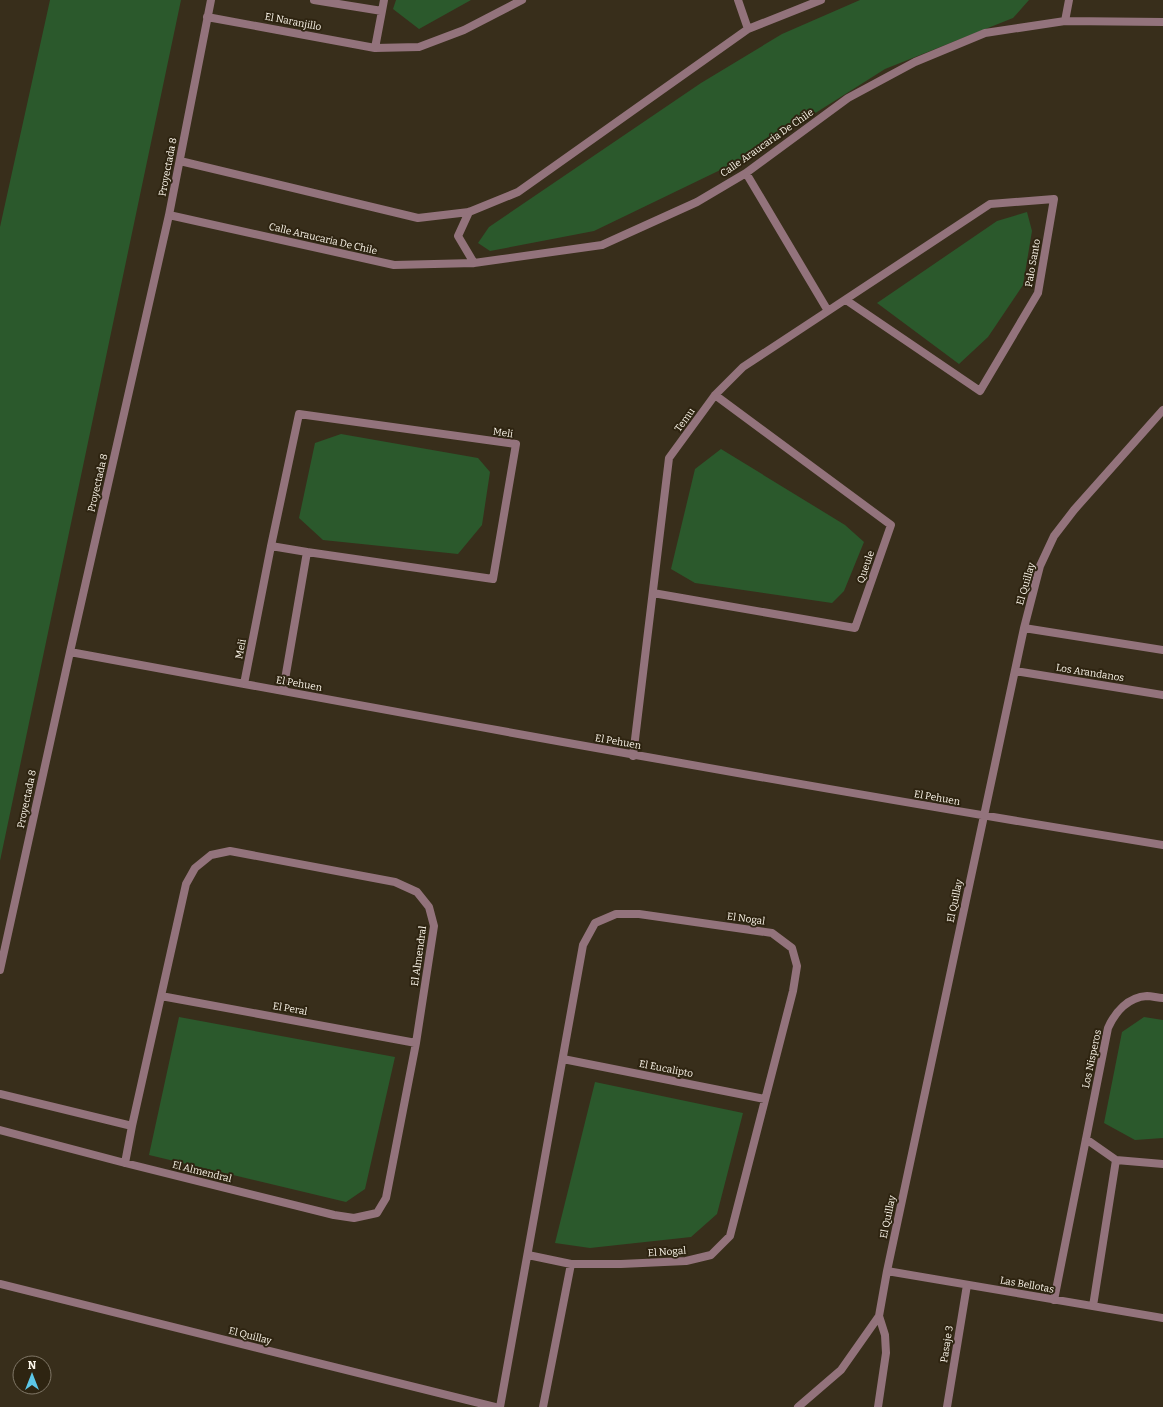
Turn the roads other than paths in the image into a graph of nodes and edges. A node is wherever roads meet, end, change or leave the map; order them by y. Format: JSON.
{"nodes":[{"id":1,"x":210,"y":0,"type":"edge"},
{"id":2,"x":314,"y":0,"type":"edge"},
{"id":3,"x":384,"y":0,"type":"edge"},
{"id":4,"x":522,"y":0,"type":"edge"},
{"id":5,"x":738,"y":0,"type":"edge"},
{"id":6,"x":821,"y":0,"type":"edge"},
{"id":7,"x":1069,"y":0,"type":"edge"},
{"id":8,"x":382,"y":11,"type":"junction"},
{"id":9,"x":207,"y":17,"type":"junction"},
{"id":10,"x":1066,"y":21,"type":"junction"},
{"id":11,"x":1163,"y":22,"type":"edge"},
{"id":12,"x":748,"y":29,"type":"junction"},
{"id":13,"x":375,"y":48,"type":"junction"},
{"id":14,"x":180,"y":161,"type":"junction"},
{"id":15,"x":746,"y":173,"type":"junction"},
{"id":16,"x":469,"y":212,"type":"junction"},
{"id":17,"x":169,"y":215,"type":"junction"},
{"id":18,"x":474,"y":263,"type":"junction"},
{"id":19,"x":846,"y":300,"type":"junction"},
{"id":20,"x":828,"y":311,"type":"junction"},
{"id":21,"x":715,"y":395,"type":"junction"},
{"id":22,"x":1163,"y":410,"type":"edge"},
{"id":23,"x":271,"y":546,"type":"junction"},
{"id":24,"x":307,"y":552,"type":"junction"},
{"id":25,"x":653,"y":593,"type":"junction"},
{"id":26,"x":1024,"y":628,"type":"junction"},
{"id":27,"x":1163,"y":650,"type":"edge"},
{"id":28,"x":70,"y":652,"type":"junction"},
{"id":29,"x":1015,"y":671,"type":"junction"},
{"id":30,"x":244,"y":684,"type":"junction"},
{"id":31,"x":283,"y":691,"type":"junction"},
{"id":32,"x":1163,"y":695,"type":"edge"},
{"id":33,"x":633,"y":756,"type":"junction"},
{"id":34,"x":984,"y":816,"type":"junction"},
{"id":35,"x":1163,"y":845,"type":"edge"},
{"id":36,"x":0,"y":970,"type":"edge"},
{"id":37,"x":160,"y":996,"type":"junction"},
{"id":38,"x":1163,"y":998,"type":"edge"},
{"id":39,"x":416,"y":1043,"type":"junction"},
{"id":40,"x":563,"y":1059,"type":"junction"},
{"id":41,"x":0,"y":1094,"type":"edge"},
{"id":42,"x":765,"y":1099,"type":"junction"},
{"id":43,"x":132,"y":1126,"type":"junction"},
{"id":44,"x":0,"y":1130,"type":"edge"},
{"id":45,"x":1086,"y":1139,"type":"junction"},
{"id":46,"x":1116,"y":1160,"type":"junction"},
{"id":47,"x":125,"y":1163,"type":"junction"},
{"id":48,"x":1163,"y":1164,"type":"edge"},
{"id":49,"x":528,"y":1255,"type":"junction"},
{"id":50,"x":571,"y":1264,"type":"junction"},
{"id":51,"x":887,"y":1271,"type":"junction"},
{"id":52,"x":0,"y":1284,"type":"edge"},
{"id":53,"x":967,"y":1285,"type":"junction"},
{"id":54,"x":1054,"y":1300,"type":"junction"},
{"id":55,"x":1093,"y":1306,"type":"junction"},
{"id":56,"x":879,"y":1316,"type":"junction"},
{"id":57,"x":1163,"y":1318,"type":"edge"},
{"id":58,"x":495,"y":1407,"type":"edge"},
{"id":59,"x":500,"y":1407,"type":"edge"},
{"id":60,"x":543,"y":1407,"type":"edge"},
{"id":61,"x":798,"y":1407,"type":"edge"},
{"id":62,"x":878,"y":1407,"type":"edge"},
{"id":63,"x":947,"y":1407,"type":"edge"}],
"edges":[{"from":1,"to":9,"type":"street","name":"Proyectada 8"},
{"from":2,"to":8,"type":"street"},
{"from":3,"to":8,"type":"street"},
{"from":4,"to":13,"type":"street","name":"El Naranjillo"},
{"from":5,"to":12,"type":"street"},
{"from":6,"to":12,"type":"street"},
{"from":7,"to":10,"type":"street"},
{"from":8,"to":13,"type":"street"},
{"from":9,"to":13,"type":"street","name":"El Naranjillo"},
{"from":9,"to":14,"type":"street","name":"Proyectada 8"},
{"from":10,"to":11,"type":"street","name":"Calle Araucaria De Chile"},
{"from":10,"to":15,"type":"street","name":"Calle Araucaria De Chile"},
{"from":12,"to":16,"type":"street"},
{"from":14,"to":16,"type":"street"},
{"from":14,"to":17,"type":"street","name":"Proyectada 8"},
{"from":15,"to":18,"type":"street","name":"Calle Araucaria De Chile"},
{"from":15,"to":20,"type":"street"},
{"from":16,"to":18,"type":"street"},
{"from":17,"to":18,"type":"street","name":"Calle Araucaria De Chile"},
{"from":17,"to":28,"type":"street","name":"Proyectada 8"},
{"from":19,"to":19,"type":"street","name":"Palo Santo"},
{"from":19,"to":20,"type":"street","name":"Palo Santo"},
{"from":20,"to":21,"type":"street","name":"Temu"},
{"from":21,"to":25,"type":"street","name":"Temu"},
{"from":21,"to":25,"type":"street","name":"Queule"},
{"from":22,"to":26,"type":"street","name":"El Quillay"},
{"from":23,"to":24,"type":"street","name":"Meli"},
{"from":23,"to":24,"type":"street","name":"Meli"},
{"from":23,"to":30,"type":"street","name":"Meli"},
{"from":24,"to":31,"type":"street"},
{"from":25,"to":33,"type":"street","name":"Temu"},
{"from":26,"to":27,"type":"street"},
{"from":26,"to":29,"type":"street","name":"El Quillay"},
{"from":28,"to":30,"type":"street","name":"El Pehuen"},
{"from":28,"to":36,"type":"street","name":"Proyectada 8"},
{"from":29,"to":32,"type":"street","name":"Los Arandanos"},
{"from":29,"to":34,"type":"street","name":"El Quillay"},
{"from":30,"to":31,"type":"street","name":"El Pehuen"},
{"from":31,"to":33,"type":"street","name":"El Pehuen"},
{"from":33,"to":34,"type":"street","name":"El Pehuen"},
{"from":34,"to":35,"type":"street","name":"El Pehuen"},
{"from":34,"to":51,"type":"street","name":"El Quillay"},
{"from":37,"to":39,"type":"street","name":"El Peral"},
{"from":37,"to":39,"type":"street","name":"El Almendral"},
{"from":37,"to":43,"type":"street","name":"El Almendral"},
{"from":38,"to":45,"type":"street","name":"Los Nisperos"},
{"from":39,"to":47,"type":"street","name":"El Almendral"},
{"from":40,"to":42,"type":"street","name":"El Eucalipto"},
{"from":40,"to":42,"type":"street","name":"El Nogal"},
{"from":40,"to":49,"type":"street","name":"El Nogal"},
{"from":41,"to":43,"type":"street"},
{"from":42,"to":50,"type":"street","name":"El Nogal"},
{"from":43,"to":47,"type":"street","name":"El Almendral"},
{"from":44,"to":47,"type":"street","name":"El Almendral"},
{"from":45,"to":46,"type":"street"},
{"from":45,"to":54,"type":"street","name":"Los Nisperos"},
{"from":46,"to":48,"type":"street"},
{"from":46,"to":55,"type":"street"},
{"from":49,"to":50,"type":"street","name":"El Nogal"},
{"from":49,"to":59,"type":"street","name":"El Nogal"},
{"from":50,"to":60,"type":"street"},
{"from":51,"to":53,"type":"street","name":"Las Bellotas"},
{"from":51,"to":56,"type":"street","name":"El Quillay"},
{"from":52,"to":58,"type":"street","name":"El Quillay"},
{"from":53,"to":54,"type":"street","name":"Las Bellotas"},
{"from":53,"to":63,"type":"street","name":"Pasaje 3"},
{"from":54,"to":55,"type":"street","name":"Las Bellotas"},
{"from":55,"to":57,"type":"street","name":"Las Bellotas"},
{"from":56,"to":61,"type":"street","name":"El Quillay"},
{"from":56,"to":62,"type":"street"}]}
